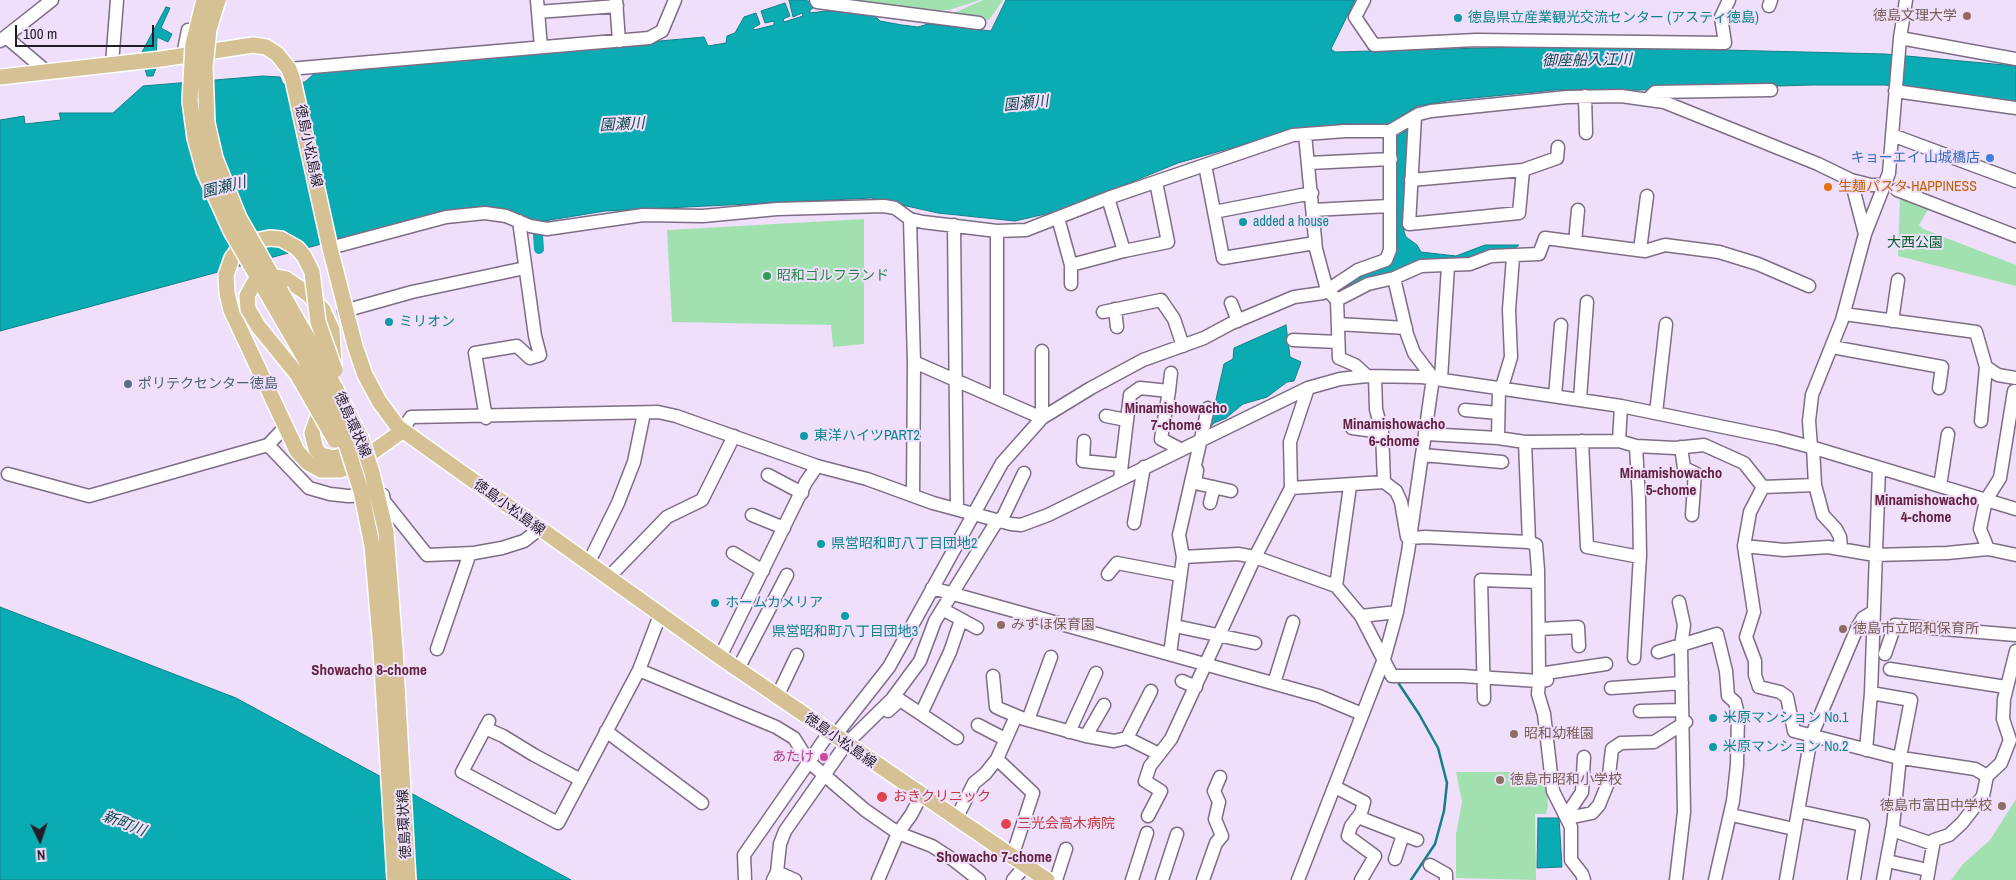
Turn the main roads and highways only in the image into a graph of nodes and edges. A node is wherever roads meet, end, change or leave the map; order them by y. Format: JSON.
{"nodes":[{"id":1,"x":204,"y":0,"type":"edge"},
{"id":2,"x":218,"y":0,"type":"edge"},
{"id":3,"x":0,"y":77,"type":"edge"},
{"id":4,"x":400,"y":429,"type":"junction"},
{"id":5,"x":360,"y":438,"type":"junction"},
{"id":6,"x":372,"y":545,"type":"junction"},
{"id":7,"x":1049,"y":879,"type":"edge"},
{"id":8,"x":395,"y":880,"type":"edge"},
{"id":9,"x":408,"y":880,"type":"edge"}],
"edges":[{"from":1,"to":6,"type":"main road","name":"徳島環状線","bridge":true},
{"from":2,"to":5,"type":"main road","name":"徳島環状線","bridge":true},
{"from":3,"to":4,"type":"main road","name":"徳島小松島線"},
{"from":4,"to":5,"type":"main road","bridge":true},
{"from":4,"to":6,"type":"main road","bridge":true},
{"from":4,"to":7,"type":"main road","name":"徳島小松島線"},
{"from":5,"to":9,"type":"main road","name":"徳島環状線","bridge":true},
{"from":6,"to":8,"type":"main road","name":"徳島環状線","bridge":true}]}
